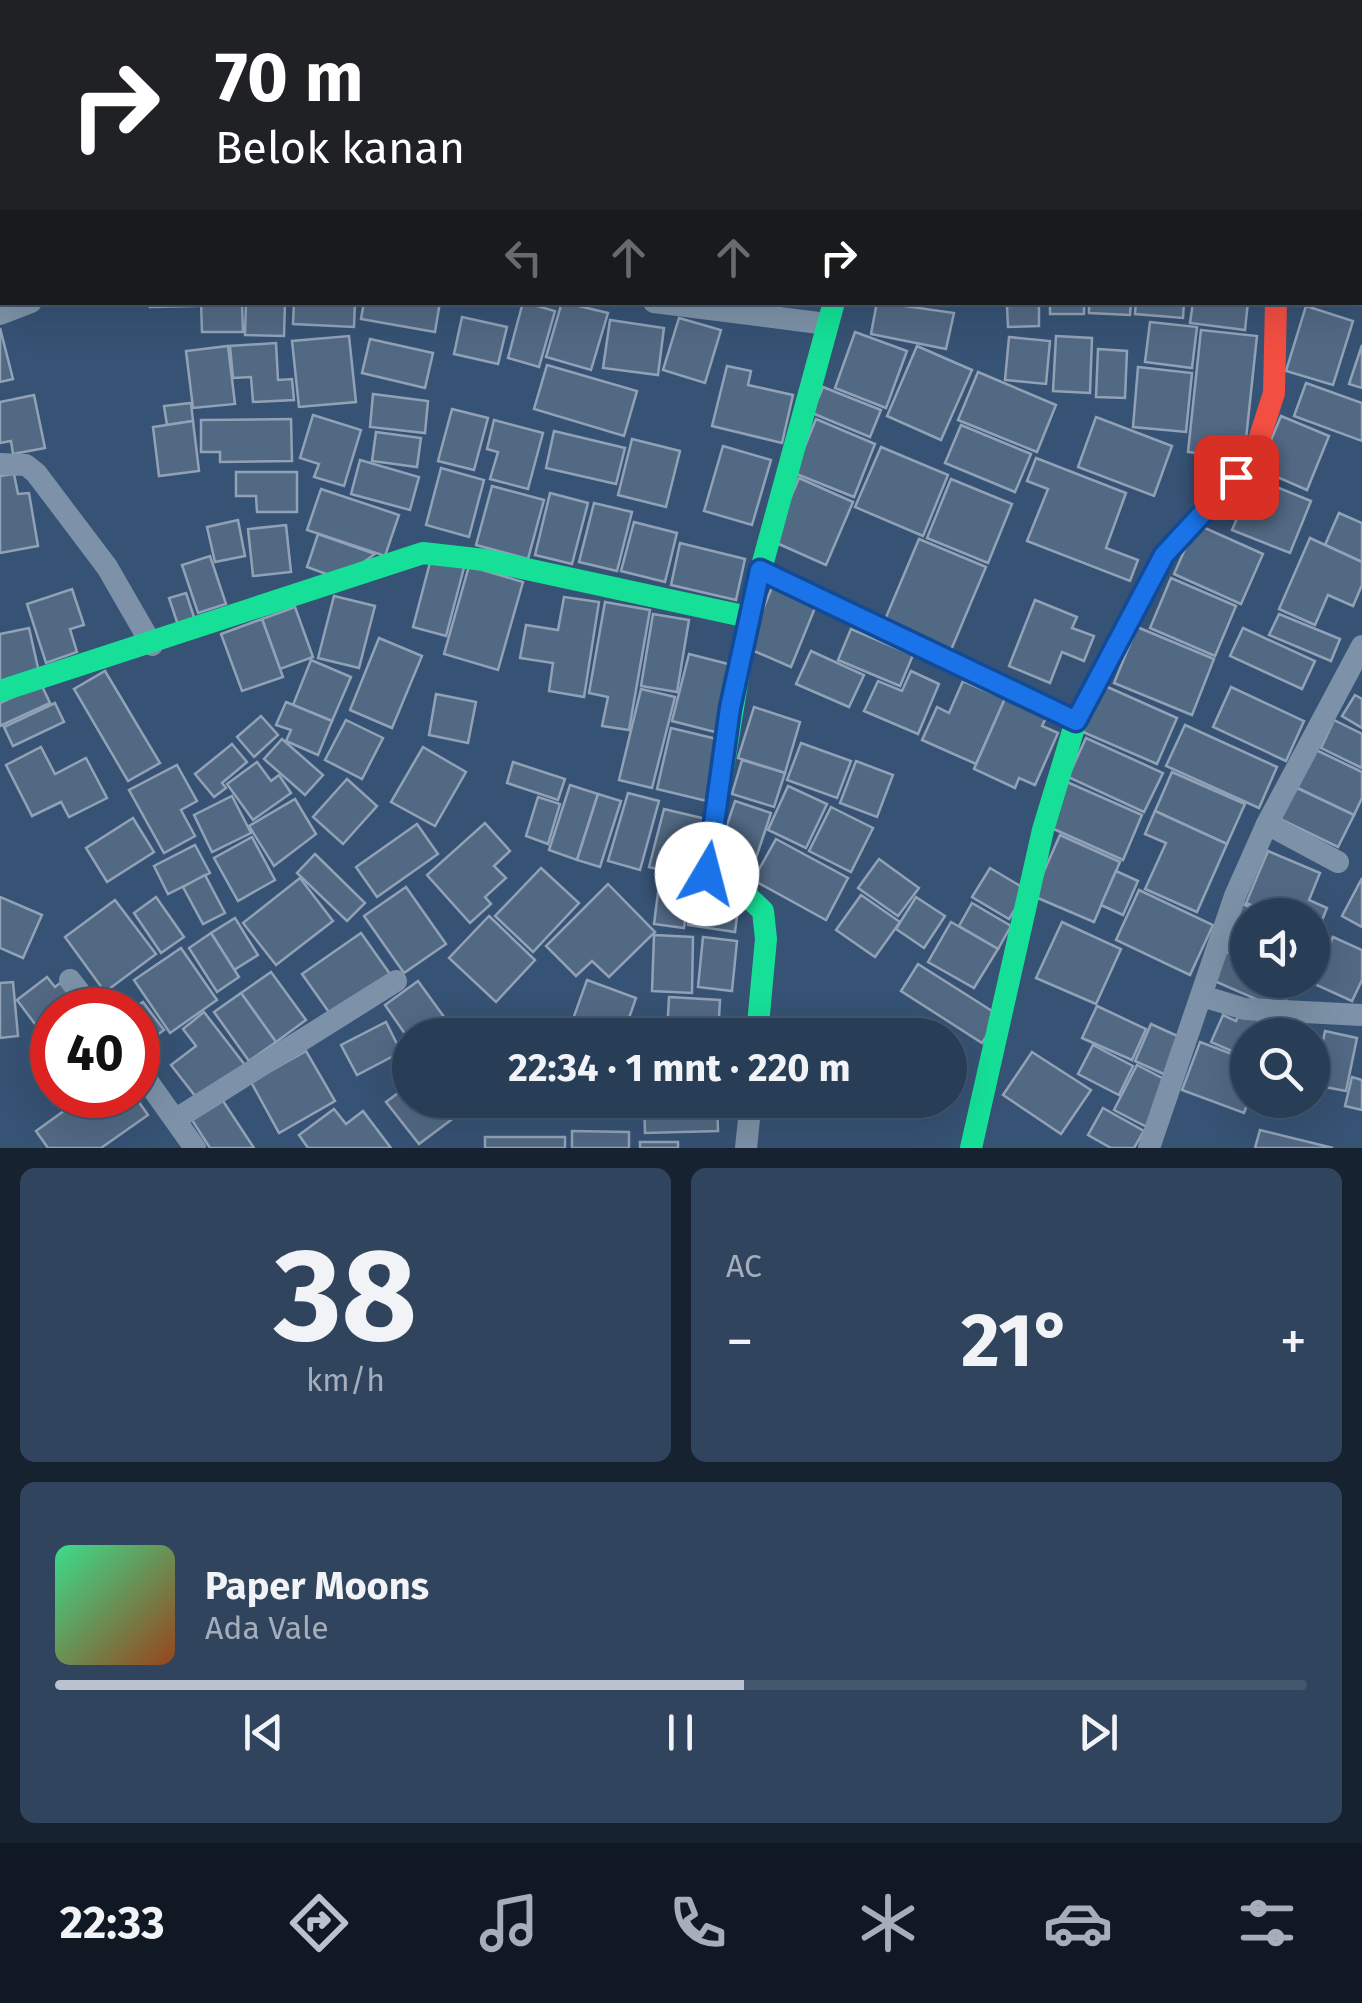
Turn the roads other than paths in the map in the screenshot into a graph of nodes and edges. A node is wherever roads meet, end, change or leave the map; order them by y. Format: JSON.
{"nodes":[{"id":1,"x":698,"y":305,"type":"edge"},
{"id":2,"x":1276,"y":305,"type":"edge"},
{"id":3,"x":831,"y":314,"type":"edge"},
{"id":4,"x":0,"y":464,"type":"edge"},
{"id":5,"x":760,"y":570,"type":"junction"},
{"id":6,"x":748,"y":618,"type":"junction"},
{"id":7,"x":152,"y":645,"type":"junction"},
{"id":8,"x":1362,"y":646,"type":"edge"},
{"id":9,"x":0,"y":691,"type":"edge"},
{"id":10,"x":1076,"y":721,"type":"junction"},
{"id":11,"x":1267,"y":824,"type":"junction"},
{"id":12,"x":1338,"y":862,"type":"dead end"},
{"id":13,"x":70,"y":980,"type":"dead end"},
{"id":14,"x":396,"y":981,"type":"dead end"},
{"id":15,"x":76,"y":988,"type":"edge"},
{"id":16,"x":1202,"y":996,"type":"junction"},
{"id":17,"x":1362,"y":1016,"type":"edge"},
{"id":18,"x":759,"y":1018,"type":"edge"},
{"id":19,"x":160,"y":1098,"type":"edge"},
{"id":20,"x":749,"y":1118,"type":"edge"},
{"id":21,"x":176,"y":1119,"type":"junction"},
{"id":22,"x":195,"y":1148,"type":"edge"},
{"id":23,"x":746,"y":1148,"type":"edge"},
{"id":24,"x":971,"y":1148,"type":"edge"},
{"id":25,"x":1149,"y":1148,"type":"edge"}],
"edges":[{"from":1,"to":3,"type":"street"},
{"from":2,"to":10,"type":"street"},
{"from":3,"to":5,"type":"street"},
{"from":4,"to":7,"type":"street"},
{"from":5,"to":6,"type":"street"},
{"from":5,"to":10,"type":"street"},
{"from":6,"to":7,"type":"street"},
{"from":6,"to":18,"type":"street"},
{"from":7,"to":9,"type":"street"},
{"from":8,"to":11,"type":"street"},
{"from":10,"to":24,"type":"street"},
{"from":11,"to":12,"type":"street"},
{"from":11,"to":16,"type":"street"},
{"from":13,"to":15,"type":"street"},
{"from":14,"to":21,"type":"street"},
{"from":16,"to":17,"type":"street"},
{"from":16,"to":25,"type":"street"},
{"from":19,"to":21,"type":"street"},
{"from":20,"to":23,"type":"street"},
{"from":21,"to":22,"type":"street"}]}
